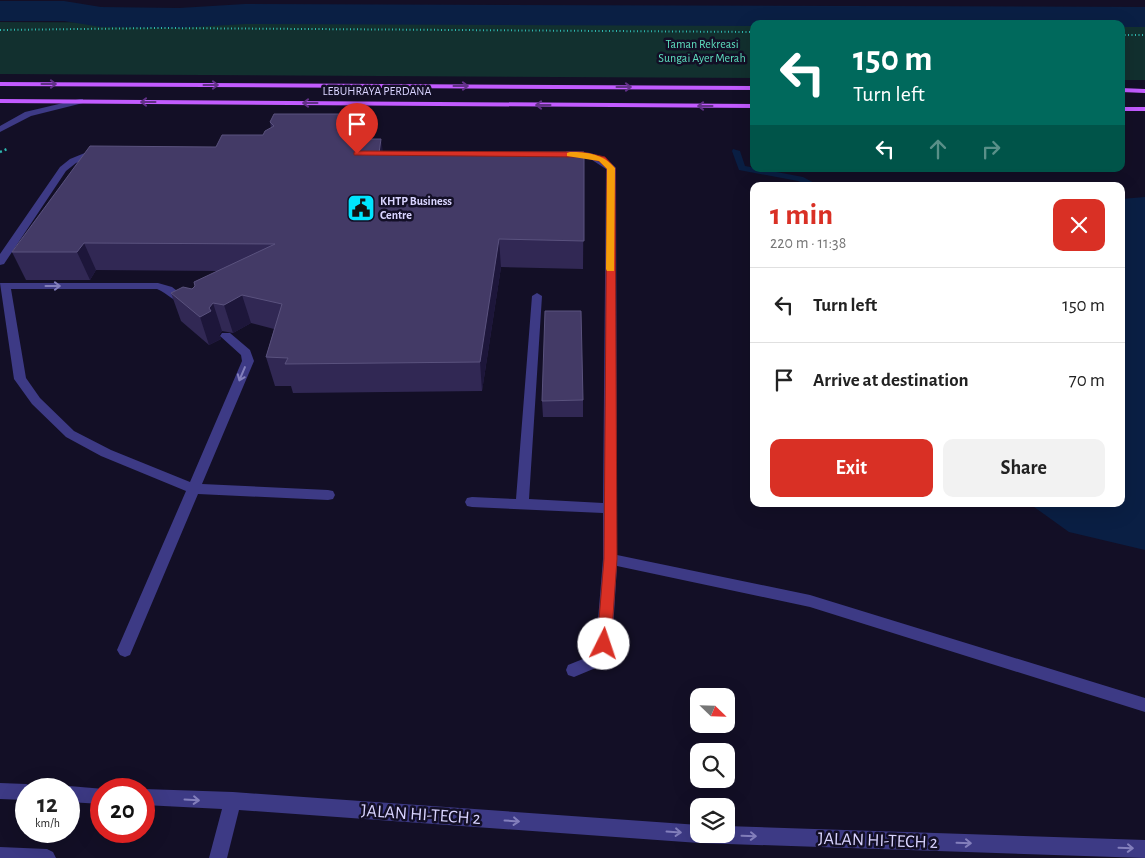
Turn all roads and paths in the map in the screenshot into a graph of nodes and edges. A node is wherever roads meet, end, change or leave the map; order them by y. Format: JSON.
{"nodes":[{"id":1,"x":0,"y":30,"type":"edge"},
{"id":2,"x":750,"y":32,"type":"edge"},
{"id":3,"x":1125,"y":35,"type":"edge"},
{"id":4,"x":1145,"y":35,"type":"edge"},
{"id":5,"x":0,"y":84,"type":"edge"},
{"id":6,"x":750,"y":88,"type":"edge"},
{"id":7,"x":1125,"y":90,"type":"edge"},
{"id":8,"x":1145,"y":91,"type":"edge"},
{"id":9,"x":0,"y":101,"type":"edge"},
{"id":10,"x":80,"y":101,"type":"junction"},
{"id":11,"x":750,"y":106,"type":"edge"},
{"id":12,"x":1125,"y":109,"type":"edge"},
{"id":13,"x":1145,"y":109,"type":"edge"},
{"id":14,"x":0,"y":128,"type":"edge"},
{"id":15,"x":110,"y":148,"type":"edge"},
{"id":16,"x":553,"y":154,"type":"edge"},
{"id":17,"x":0,"y":262,"type":"edge"},
{"id":18,"x":2,"y":286,"type":"edge"},
{"id":19,"x":537,"y":296,"type":"dead end"},
{"id":20,"x":190,"y":307,"type":"edge"},
{"id":21,"x":226,"y":336,"type":"dead end"},
{"id":22,"x":193,"y":489,"type":"junction"},
{"id":23,"x":328,"y":495,"type":"dead end"},
{"id":24,"x":472,"y":502,"type":"dead end"},
{"id":25,"x":522,"y":504,"type":"junction"},
{"id":26,"x":609,"y":508,"type":"junction"},
{"id":27,"x":610,"y":559,"type":"junction"},
{"id":28,"x":124,"y":650,"type":"dead end"},
{"id":29,"x":574,"y":670,"type":"dead end"},
{"id":30,"x":1145,"y":705,"type":"edge"},
{"id":31,"x":0,"y":791,"type":"edge"},
{"id":32,"x":15,"y":792,"type":"edge"},
{"id":33,"x":155,"y":797,"type":"edge"},
{"id":34,"x":233,"y":801,"type":"junction"},
{"id":35,"x":690,"y":833,"type":"edge"},
{"id":36,"x":735,"y":835,"type":"edge"},
{"id":37,"x":1145,"y":849,"type":"edge"},
{"id":38,"x":0,"y":856,"type":"edge"},
{"id":39,"x":42,"y":858,"type":"edge"},
{"id":40,"x":47,"y":858,"type":"edge"},
{"id":41,"x":218,"y":858,"type":"edge"}],
"edges":[{"from":1,"to":2,"type":"path"},
{"from":3,"to":4,"type":"path"},
{"from":5,"to":6,"type":"main road","name":"LEBUHRAYA PERDANA","one_way":true},
{"from":7,"to":8,"type":"main road"},
{"from":9,"to":10,"type":"main road","name":"LEBUHRAYA PERDANA"},
{"from":11,"to":10,"type":"main road","name":"LEBUHRAYA PERDANA","one_way":true},
{"from":10,"to":14,"type":"street"},
{"from":12,"to":13,"type":"main road"},
{"from":15,"to":17,"type":"street"},
{"from":16,"to":26,"type":"street"},
{"from":18,"to":20,"type":"street","one_way":true},
{"from":18,"to":22,"type":"street"},
{"from":19,"to":25,"type":"street"},
{"from":21,"to":22,"type":"street","one_way":true},
{"from":22,"to":23,"type":"street"},
{"from":22,"to":28,"type":"street"},
{"from":24,"to":25,"type":"street"},
{"from":25,"to":26,"type":"street"},
{"from":26,"to":27,"type":"street"},
{"from":27,"to":29,"type":"street"},
{"from":27,"to":30,"type":"street"},
{"from":31,"to":32,"type":"street"},
{"from":33,"to":34,"type":"street","name":"JALAN HI-TECH 2","one_way":true},
{"from":34,"to":35,"type":"street","name":"JALAN HI-TECH 2","one_way":true},
{"from":34,"to":41,"type":"street"},
{"from":36,"to":37,"type":"street","name":"JALAN HI-TECH 2","one_way":true},
{"from":38,"to":39,"type":"street"},
{"from":39,"to":40,"type":"street"}]}
